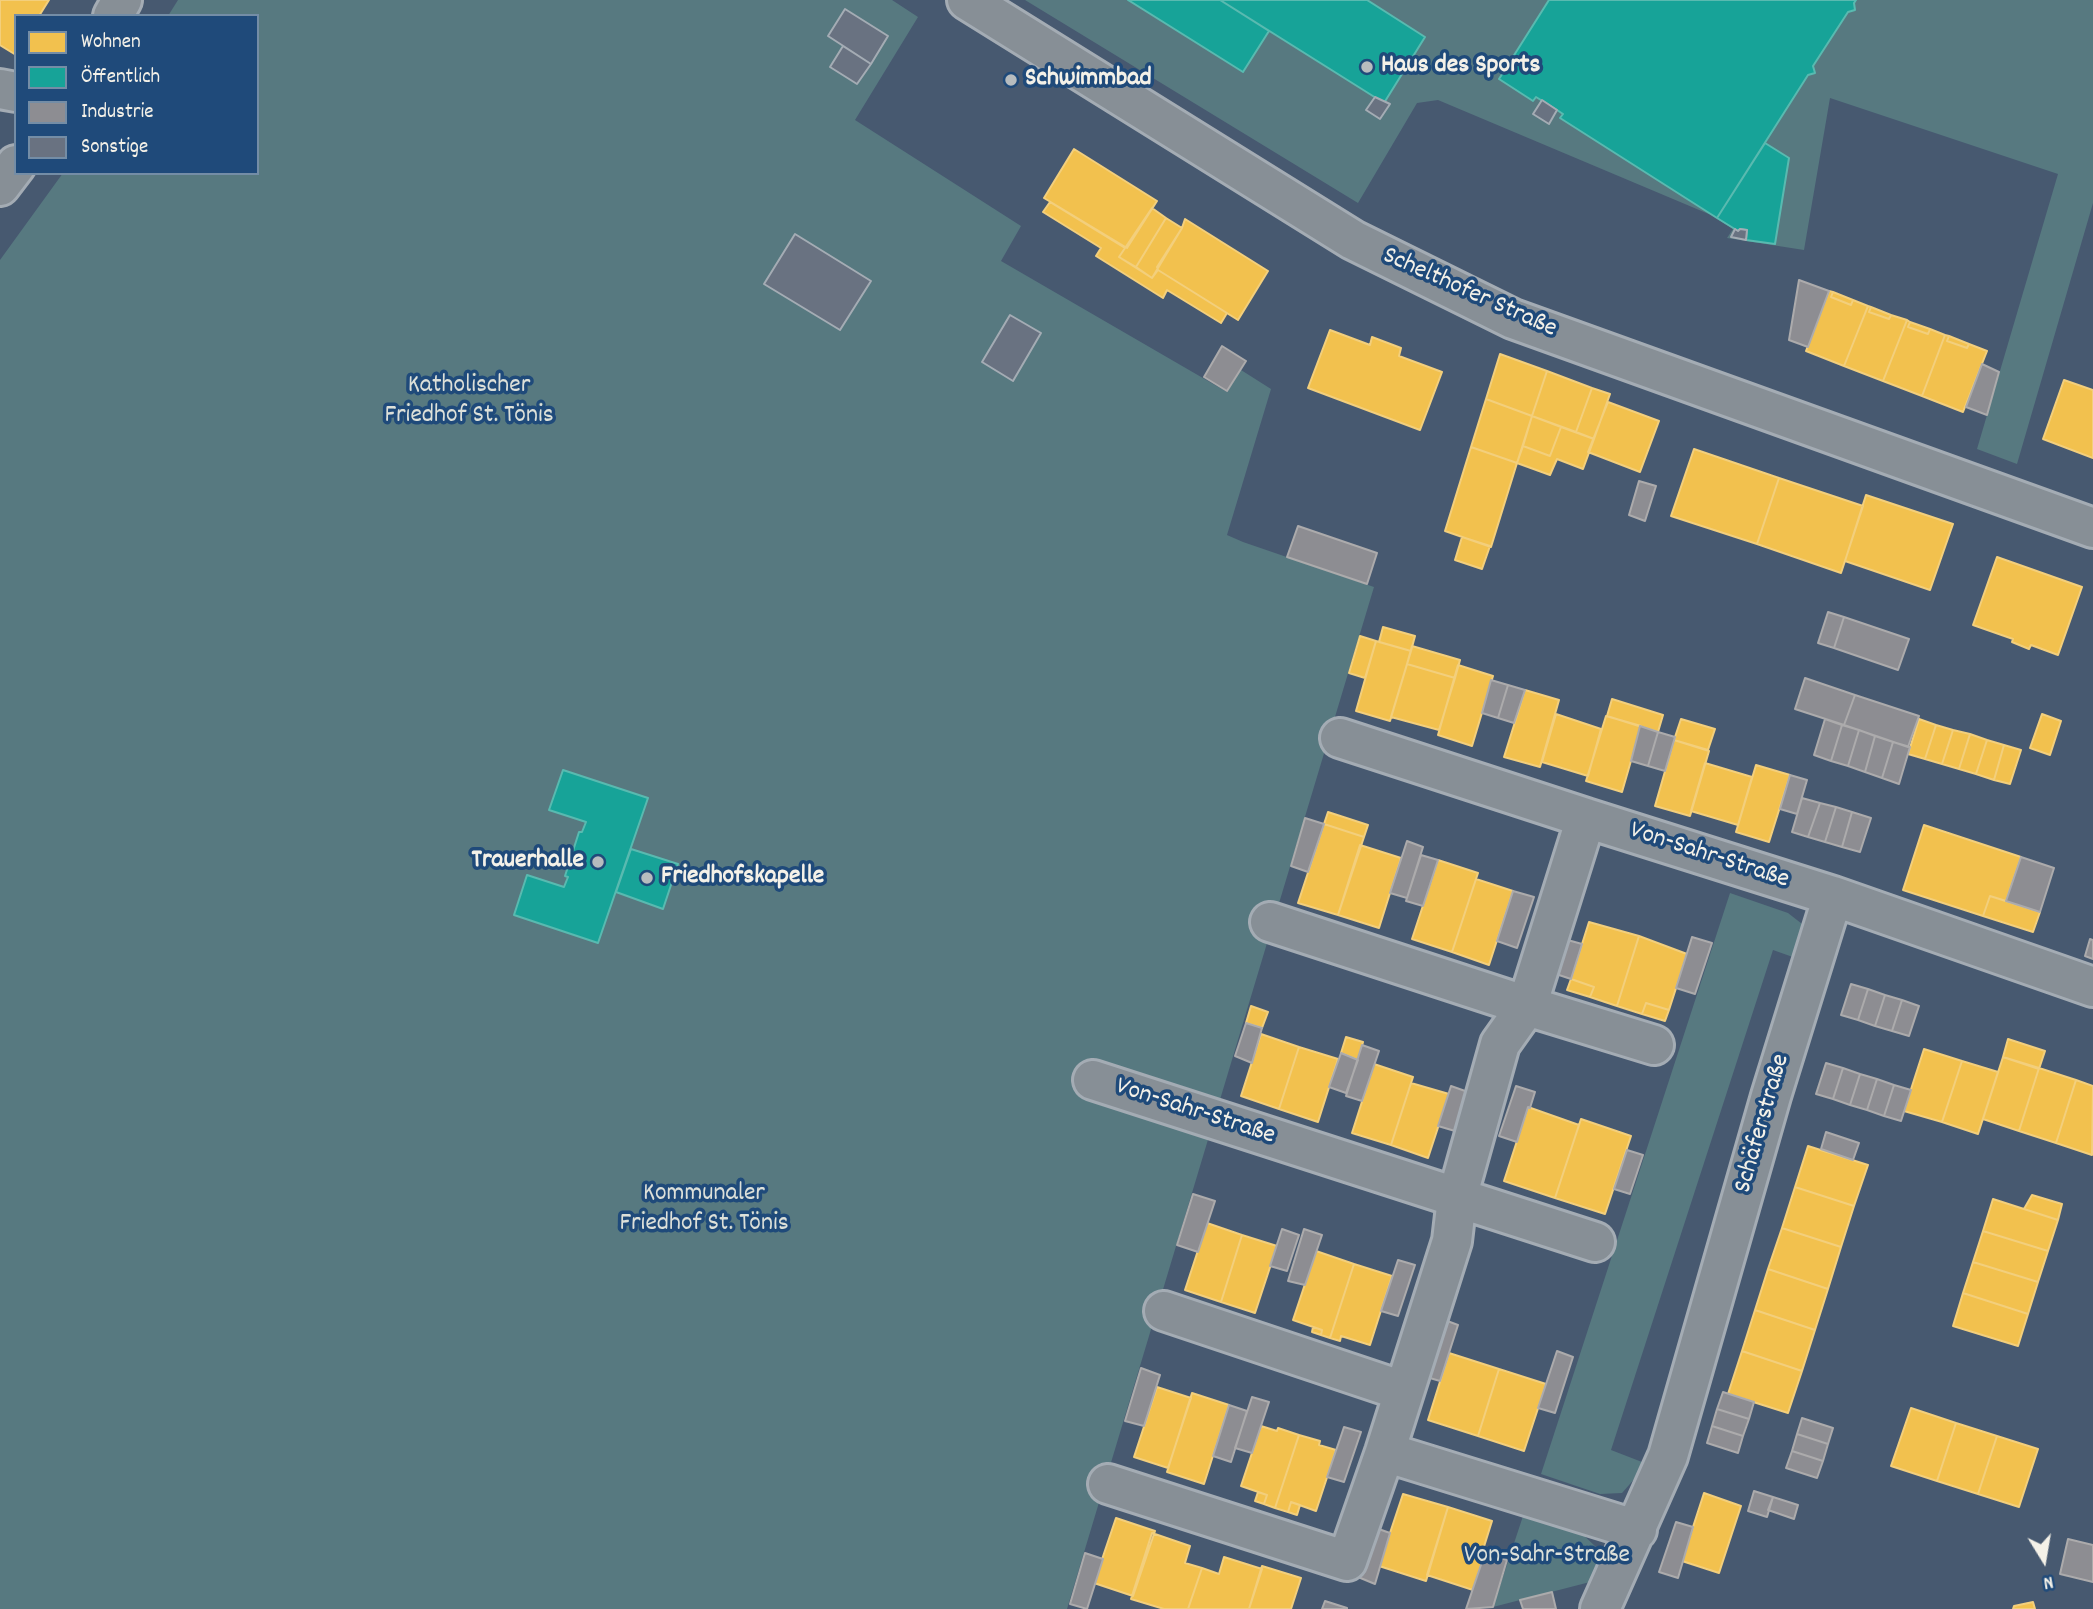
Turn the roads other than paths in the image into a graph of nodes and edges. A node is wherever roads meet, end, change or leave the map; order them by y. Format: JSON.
{"nodes":[{"id":1,"x":967,"y":0,"type":"edge"},
{"id":2,"x":14,"y":168,"type":"edge"},
{"id":3,"x":0,"y":186,"type":"edge"},
{"id":4,"x":2093,"y":528,"type":"edge"},
{"id":5,"x":1340,"y":737,"type":"dead end"},
{"id":6,"x":1586,"y":818,"type":"junction"},
{"id":7,"x":1833,"y":897,"type":"junction"},
{"id":8,"x":1270,"y":922,"type":"dead end"},
{"id":9,"x":2093,"y":987,"type":"edge"},
{"id":10,"x":1527,"y":1006,"type":"junction"},
{"id":11,"x":1654,"y":1045,"type":"dead end"},
{"id":12,"x":1093,"y":1080,"type":"dead end"},
{"id":13,"x":1457,"y":1198,"type":"junction"},
{"id":14,"x":1595,"y":1242,"type":"dead end"},
{"id":15,"x":1164,"y":1311,"type":"dead end"},
{"id":16,"x":1403,"y":1391,"type":"junction"},
{"id":17,"x":1385,"y":1451,"type":"junction"},
{"id":18,"x":1108,"y":1484,"type":"dead end"},
{"id":19,"x":1637,"y":1530,"type":"junction"},
{"id":20,"x":1600,"y":1609,"type":"edge"}],
"edges":[{"from":1,"to":4,"type":"street","name":"Schelthofer Straße"},
{"from":2,"to":3,"type":"street"},
{"from":5,"to":6,"type":"street","name":"Von-Sahr-Straße"},
{"from":6,"to":7,"type":"street","name":"Von-Sahr-Straße"},
{"from":6,"to":10,"type":"street"},
{"from":7,"to":9,"type":"street"},
{"from":7,"to":19,"type":"street","name":"Schäferstraße"},
{"from":8,"to":10,"type":"street"},
{"from":10,"to":11,"type":"street"},
{"from":10,"to":13,"type":"street"},
{"from":12,"to":13,"type":"street","name":"Von-Sahr-Straße"},
{"from":13,"to":14,"type":"street","name":"Von-Sahr-Straße"},
{"from":13,"to":16,"type":"street"},
{"from":15,"to":16,"type":"street"},
{"from":16,"to":17,"type":"street"},
{"from":17,"to":18,"type":"street"},
{"from":17,"to":19,"type":"street"},
{"from":19,"to":20,"type":"street","name":"Schäferstraße"}]}
